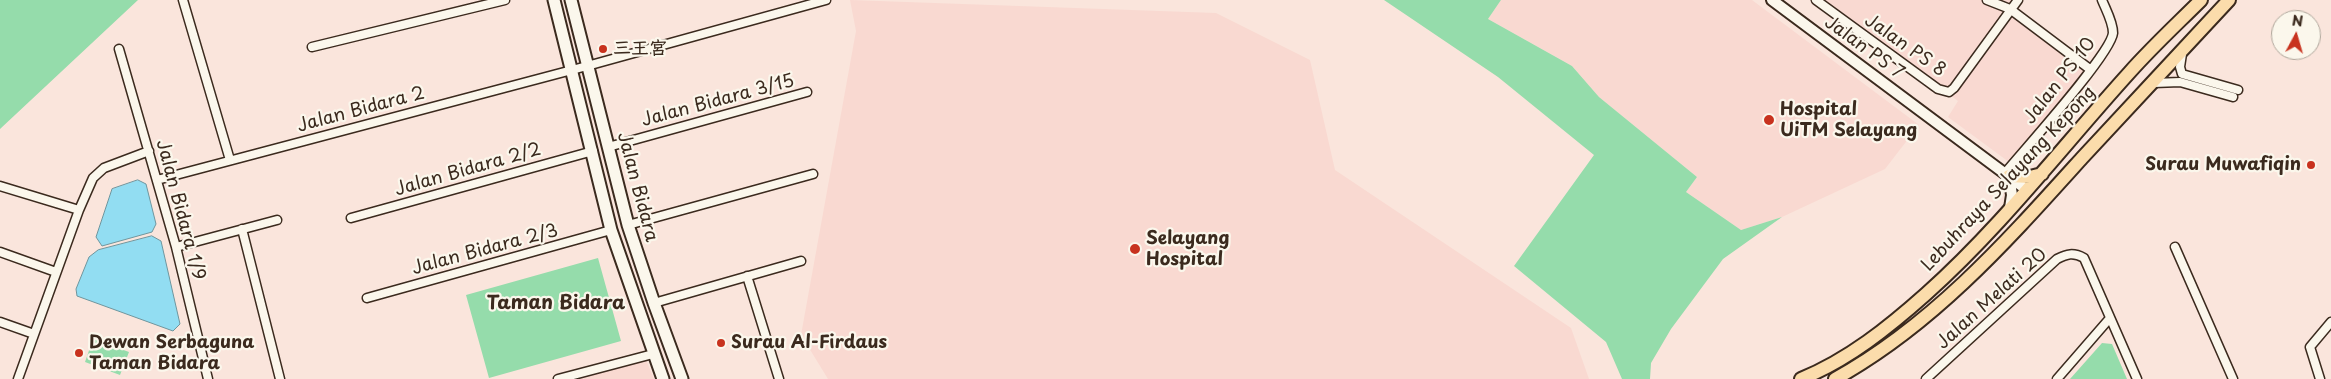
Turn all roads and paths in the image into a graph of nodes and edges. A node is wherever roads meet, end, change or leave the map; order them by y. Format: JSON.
{"nodes":[{"id":1,"x":183,"y":0,"type":"edge"},
{"id":2,"x":505,"y":0,"type":"edge"},
{"id":3,"x":554,"y":0,"type":"edge"},
{"id":4,"x":571,"y":0,"type":"edge"},
{"id":5,"x":826,"y":0,"type":"edge"},
{"id":6,"x":1772,"y":0,"type":"edge"},
{"id":7,"x":1816,"y":0,"type":"edge"},
{"id":8,"x":1987,"y":0,"type":"edge"},
{"id":9,"x":2018,"y":0,"type":"edge"},
{"id":10,"x":2102,"y":0,"type":"edge"},
{"id":11,"x":2201,"y":0,"type":"edge"},
{"id":12,"x":2229,"y":0,"type":"edge"},
{"id":13,"x":2010,"y":10,"type":"junction"},
{"id":14,"x":312,"y":47,"type":"dead end"},
{"id":15,"x":120,"y":49,"type":"dead end"},
{"id":16,"x":2183,"y":50,"type":"junction"},
{"id":17,"x":587,"y":66,"type":"junction"},
{"id":18,"x":572,"y":70,"type":"junction"},
{"id":19,"x":2091,"y":70,"type":"junction"},
{"id":20,"x":2154,"y":83,"type":"junction"},
{"id":21,"x":2219,"y":89,"type":"junction"},
{"id":22,"x":807,"y":92,"type":"dead end"},
{"id":23,"x":2236,"y":94,"type":"dead end"},
{"id":24,"x":608,"y":147,"type":"junction"},
{"id":25,"x":149,"y":151,"type":"junction"},
{"id":26,"x":593,"y":151,"type":"junction"},
{"id":27,"x":230,"y":160,"type":"junction"},
{"id":28,"x":813,"y":174,"type":"dead end"},
{"id":29,"x":2007,"y":174,"type":"junction"},
{"id":30,"x":2042,"y":174,"type":"junction"},
{"id":31,"x":157,"y":180,"type":"junction"},
{"id":32,"x":0,"y":186,"type":"edge"},
{"id":33,"x":2027,"y":190,"type":"junction"},
{"id":34,"x":2010,"y":208,"type":"junction"},
{"id":35,"x":79,"y":210,"type":"junction"},
{"id":36,"x":2030,"y":216,"type":"junction"},
{"id":37,"x":351,"y":218,"type":"dead end"},
{"id":38,"x":277,"y":220,"type":"dead end"},
{"id":39,"x":628,"y":225,"type":"junction"},
{"id":40,"x":242,"y":229,"type":"junction"},
{"id":41,"x":611,"y":230,"type":"junction"},
{"id":42,"x":176,"y":247,"type":"junction"},
{"id":43,"x":2176,"y":247,"type":"dead end"},
{"id":44,"x":0,"y":252,"type":"edge"},
{"id":45,"x":801,"y":261,"type":"dead end"},
{"id":46,"x":56,"y":272,"type":"junction"},
{"id":47,"x":747,"y":276,"type":"junction"},
{"id":48,"x":367,"y":298,"type":"dead end"},
{"id":49,"x":654,"y":303,"type":"junction"},
{"id":50,"x":2110,"y":318,"type":"junction"},
{"id":51,"x":0,"y":322,"type":"edge"},
{"id":52,"x":2331,"y":322,"type":"edge"},
{"id":53,"x":34,"y":334,"type":"junction"},
{"id":54,"x":653,"y":354,"type":"junction"},
{"id":55,"x":18,"y":379,"type":"edge"},
{"id":56,"x":208,"y":379,"type":"edge"},
{"id":57,"x":280,"y":379,"type":"edge"},
{"id":58,"x":558,"y":379,"type":"edge"},
{"id":59,"x":663,"y":379,"type":"edge"},
{"id":60,"x":682,"y":379,"type":"edge"},
{"id":61,"x":779,"y":379,"type":"edge"},
{"id":62,"x":1801,"y":379,"type":"edge"},
{"id":63,"x":1835,"y":379,"type":"edge"},
{"id":64,"x":1926,"y":379,"type":"edge"},
{"id":65,"x":2057,"y":379,"type":"edge"},
{"id":66,"x":2137,"y":379,"type":"edge"},
{"id":67,"x":2233,"y":379,"type":"edge"},
{"id":68,"x":2320,"y":379,"type":"edge"}],
"edges":[{"from":1,"to":27,"type":"street"},
{"from":2,"to":14,"type":"street"},
{"from":3,"to":18,"type":"main road","name":"Jalan Bidara"},
{"from":4,"to":17,"type":"main road","name":"Jalan Bidara"},
{"from":5,"to":17,"type":"street","name":"Jalan Bidara 2"},
{"from":6,"to":29,"type":"street","name":"Jalan PS 7"},
{"from":7,"to":13,"type":"street","name":"Jalan PS 8"},
{"from":8,"to":13,"type":"street"},
{"from":9,"to":13,"type":"street"},
{"from":10,"to":19,"type":"street","name":"Jalan PS 10"},
{"from":11,"to":30,"type":"main road","name":"Lebuhraya Selayang Kepong"},
{"from":12,"to":16,"type":"main road","name":"Lebuhraya Selayang Kepong"},
{"from":13,"to":19,"type":"street"},
{"from":15,"to":25,"type":"street","name":"Jalan Bidara 1/9"},
{"from":16,"to":20,"type":"main road","name":"Lebuhraya Selayang Kepong"},
{"from":16,"to":21,"type":"street"},
{"from":17,"to":18,"type":"street","name":"Jalan Bidara 2"},
{"from":17,"to":24,"type":"main road","name":"Jalan Bidara"},
{"from":18,"to":26,"type":"main road","name":"Jalan Bidara"},
{"from":18,"to":27,"type":"street","name":"Jalan Bidara 2"},
{"from":19,"to":29,"type":"street","name":"Jalan PS 10"},
{"from":20,"to":21,"type":"street"},
{"from":20,"to":36,"type":"main road","name":"Lebuhraya Selayang Kepong"},
{"from":21,"to":23,"type":"street"},
{"from":22,"to":24,"type":"street","name":"Jalan Bidara 3/15"},
{"from":24,"to":39,"type":"main road","name":"Jalan Bidara"},
{"from":25,"to":31,"type":"street","name":"Jalan Bidara 1/9"},
{"from":25,"to":35,"type":"street"},
{"from":26,"to":37,"type":"street","name":"Jalan Bidara 2/2"},
{"from":26,"to":41,"type":"main road","name":"Jalan Bidara"},
{"from":27,"to":31,"type":"street","name":"Jalan Bidara 2"},
{"from":28,"to":39,"type":"street"},
{"from":29,"to":30,"type":"main road"},
{"from":29,"to":33,"type":"street","name":"Jalan PS 7"},
{"from":29,"to":34,"type":"street"},
{"from":30,"to":33,"type":"main road","name":"Lebuhraya Selayang Kepong"},
{"from":31,"to":42,"type":"street","name":"Jalan Bidara 1/9"},
{"from":32,"to":35,"type":"street"},
{"from":33,"to":34,"type":"main road","name":"Lebuhraya Selayang Kepong"},
{"from":33,"to":36,"type":"main road"},
{"from":34,"to":62,"type":"main road","name":"Lebuhraya Selayang Kepong"},
{"from":35,"to":46,"type":"street"},
{"from":36,"to":63,"type":"main road","name":"Lebuhraya Selayang Kepong"},
{"from":38,"to":40,"type":"street"},
{"from":39,"to":49,"type":"main road","name":"Jalan Bidara"},
{"from":40,"to":42,"type":"street"},
{"from":40,"to":57,"type":"street"},
{"from":41,"to":48,"type":"street","name":"Jalan Bidara 2/3"},
{"from":41,"to":54,"type":"main road","name":"Jalan Bidara"},
{"from":42,"to":56,"type":"street","name":"Jalan Bidara 1/9"},
{"from":43,"to":67,"type":"street"},
{"from":44,"to":46,"type":"street"},
{"from":45,"to":47,"type":"street"},
{"from":46,"to":53,"type":"street"},
{"from":47,"to":49,"type":"street"},
{"from":47,"to":61,"type":"street"},
{"from":49,"to":60,"type":"main road","name":"Jalan Bidara"},
{"from":50,"to":64,"type":"street","name":"Jalan Melati 20"},
{"from":50,"to":65,"type":"street"},
{"from":50,"to":66,"type":"street"},
{"from":51,"to":53,"type":"street"},
{"from":52,"to":68,"type":"street"},
{"from":53,"to":55,"type":"street"},
{"from":54,"to":58,"type":"street"},
{"from":54,"to":59,"type":"main road","name":"Jalan Bidara"}]}
